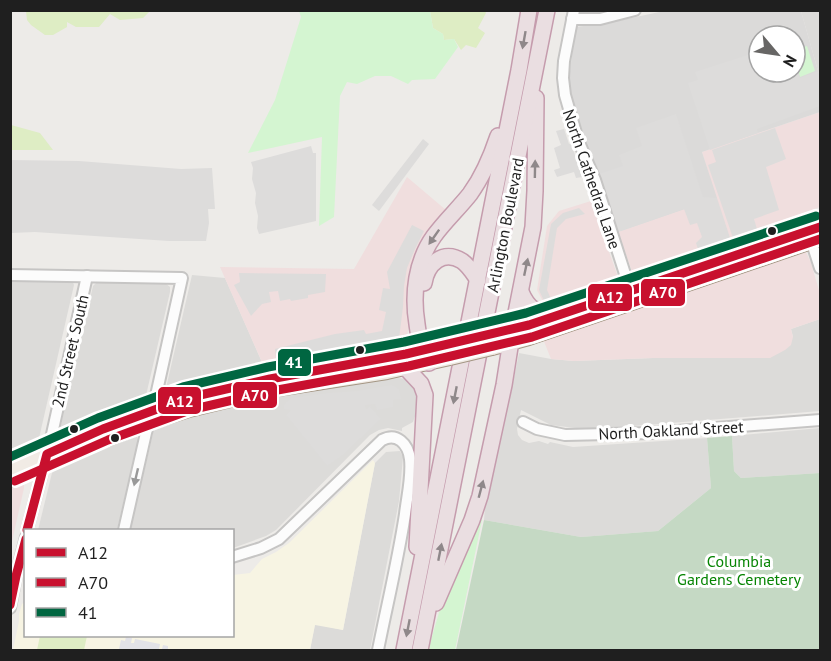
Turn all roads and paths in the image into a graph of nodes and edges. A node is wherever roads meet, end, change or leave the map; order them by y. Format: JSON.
{"nodes":[{"id":1,"x":529,"y":10,"type":"edge"},
{"id":2,"x":547,"y":10,"type":"edge"},
{"id":3,"x":555,"y":10,"type":"edge"},
{"id":4,"x":635,"y":10,"type":"edge"},
{"id":5,"x":573,"y":15,"type":"edge"},
{"id":6,"x":543,"y":31,"type":"junction"},
{"id":7,"x":536,"y":65,"type":"junction"},
{"id":8,"x":519,"y":70,"type":"junction"},
{"id":9,"x":815,"y":235,"type":"edge"},
{"id":10,"x":820,"y":268,"type":"edge"},
{"id":11,"x":10,"y":275,"type":"edge"},
{"id":12,"x":87,"y":276,"type":"junction"},
{"id":13,"x":478,"y":280,"type":"junction"},
{"id":14,"x":521,"y":292,"type":"junction"},
{"id":15,"x":632,"y":297,"type":"junction"},
{"id":16,"x":556,"y":316,"type":"junction"},
{"id":17,"x":513,"y":336,"type":"junction"},
{"id":18,"x":427,"y":354,"type":"junction"},
{"id":19,"x":406,"y":368,"type":"junction"},
{"id":20,"x":353,"y":371,"type":"junction"},
{"id":21,"x":151,"y":417,"type":"junction"},
{"id":22,"x":820,"y":420,"type":"edge"},
{"id":23,"x":523,"y":422,"type":"dead end"},
{"id":24,"x":45,"y":460,"type":"junction"},
{"id":25,"x":10,"y":470,"type":"edge"},
{"id":26,"x":10,"y":480,"type":"edge"},
{"id":27,"x":28,"y":529,"type":"edge"},
{"id":28,"x":124,"y":529,"type":"edge"},
{"id":29,"x":24,"y":544,"type":"edge"},
{"id":30,"x":234,"y":556,"type":"edge"},
{"id":31,"x":12,"y":586,"type":"edge"},
{"id":32,"x":417,"y":587,"type":"junction"},
{"id":33,"x":10,"y":608,"type":"edge"},
{"id":34,"x":423,"y":635,"type":"junction"},
{"id":35,"x":378,"y":651,"type":"edge"},
{"id":36,"x":404,"y":651,"type":"edge"},
{"id":37,"x":420,"y":651,"type":"edge"}],
"edges":[{"from":1,"to":8,"type":"highway","name":"Arlington Boulevard","one_way":true},
{"from":2,"to":6,"type":"highway","name":"Arlington Boulevard"},
{"from":3,"to":6,"type":"highway"},
{"from":4,"to":5,"type":"street"},
{"from":5,"to":15,"type":"street","name":"North Cathedral Lane"},
{"from":6,"to":7,"type":"highway","name":"Arlington Boulevard"},
{"from":14,"to":7,"type":"highway","one_way":true},
{"from":34,"to":7,"type":"highway","name":"Arlington Boulevard","one_way":true},
{"from":8,"to":13,"type":"highway","name":"Arlington Boulevard"},
{"from":8,"to":18,"type":"highway","one_way":true},
{"from":9,"to":10,"type":"street"},
{"from":9,"to":15,"type":"main road"},
{"from":11,"to":12,"type":"street"},
{"from":12,"to":21,"type":"street"},
{"from":12,"to":24,"type":"street","name":"2nd Street South"},
{"from":13,"to":18,"type":"highway"},
{"from":13,"to":32,"type":"highway","name":"Arlington Boulevard","one_way":true},
{"from":14,"to":16,"type":"highway"},
{"from":14,"to":17,"type":"highway"},
{"from":15,"to":16,"type":"main road"},
{"from":15,"to":17,"type":"main road"},
{"from":16,"to":17,"type":"main road"},
{"from":17,"to":18,"type":"main road","bridge":true},
{"from":17,"to":18,"type":"main road","bridge":true},
{"from":34,"to":17,"type":"highway","one_way":true},
{"from":18,"to":19,"type":"main road"},
{"from":18,"to":20,"type":"main road"},
{"from":19,"to":20,"type":"main road"},
{"from":19,"to":32,"type":"highway"},
{"from":20,"to":21,"type":"main road"},
{"from":21,"to":24,"type":"main road"},
{"from":21,"to":28,"type":"street","one_way":true},
{"from":22,"to":23,"type":"street","name":"North Oakland Street"},
{"from":24,"to":25,"type":"main road"},
{"from":24,"to":26,"type":"main road"},
{"from":24,"to":27,"type":"street","name":"2nd Street South"},
{"from":29,"to":31,"type":"street"},
{"from":30,"to":35,"type":"street"},
{"from":31,"to":33,"type":"street"},
{"from":32,"to":36,"type":"highway","name":"Arlington Boulevard","one_way":true},
{"from":34,"to":37,"type":"highway","name":"Arlington Boulevard"}]}
